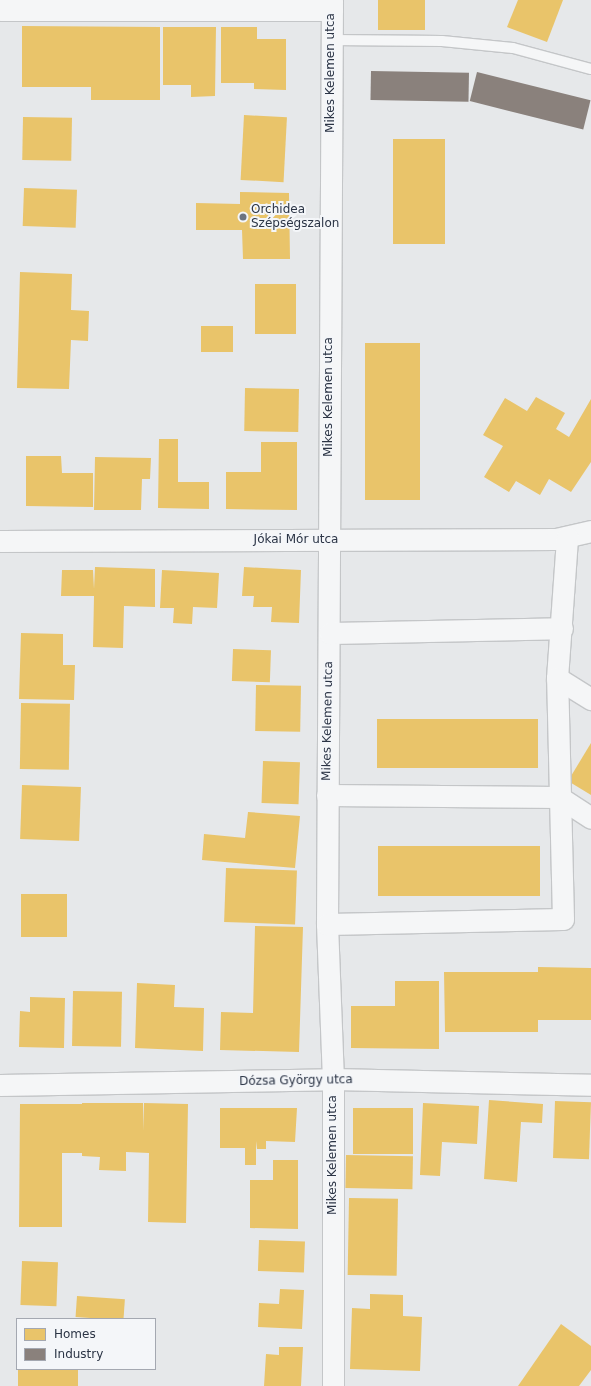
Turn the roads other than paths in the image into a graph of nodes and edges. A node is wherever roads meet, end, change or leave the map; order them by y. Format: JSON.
{"nodes":[{"id":1,"x":332,"y":5,"type":"edge"},
{"id":2,"x":0,"y":10,"type":"edge"},
{"id":3,"x":332,"y":40,"type":"junction"},
{"id":4,"x":591,"y":68,"type":"edge"},
{"id":5,"x":591,"y":531,"type":"edge"},
{"id":6,"x":567,"y":537,"type":"junction"},
{"id":7,"x":328,"y":540,"type":"junction"},
{"id":8,"x":0,"y":541,"type":"edge"},
{"id":9,"x":562,"y":628,"type":"junction"},
{"id":10,"x":330,"y":633,"type":"junction"},
{"id":11,"x":557,"y":678,"type":"junction"},
{"id":12,"x":591,"y":699,"type":"edge"},
{"id":13,"x":327,"y":795,"type":"junction"},
{"id":14,"x":559,"y":797,"type":"junction"},
{"id":15,"x":591,"y":818,"type":"edge"},
{"id":16,"x":327,"y":924,"type":"junction"},
{"id":17,"x":333,"y":1079,"type":"junction"},
{"id":18,"x":0,"y":1085,"type":"edge"},
{"id":19,"x":591,"y":1085,"type":"edge"},
{"id":20,"x":333,"y":1386,"type":"edge"}],
"edges":[{"from":1,"to":2,"type":"street"},
{"from":1,"to":3,"type":"street","name":"Mikes Kelemen utca"},
{"from":3,"to":4,"type":"lane"},
{"from":3,"to":7,"type":"street","name":"Mikes Kelemen utca"},
{"from":5,"to":6,"type":"street","name":"Jókai Mór utca"},
{"from":6,"to":7,"type":"street","name":"Jókai Mór utca"},
{"from":6,"to":9,"type":"street"},
{"from":7,"to":8,"type":"street","name":"Jókai Mór utca"},
{"from":7,"to":10,"type":"street","name":"Mikes Kelemen utca"},
{"from":9,"to":10,"type":"street"},
{"from":9,"to":11,"type":"street"},
{"from":10,"to":13,"type":"street","name":"Mikes Kelemen utca"},
{"from":11,"to":12,"type":"street"},
{"from":11,"to":14,"type":"street"},
{"from":13,"to":14,"type":"street","name":"Mikes Kelemen utca"},
{"from":13,"to":16,"type":"street","name":"Mikes Kelemen utca"},
{"from":14,"to":15,"type":"street"},
{"from":14,"to":16,"type":"street"},
{"from":16,"to":17,"type":"street","name":"Mikes Kelemen utca"},
{"from":17,"to":18,"type":"street","name":"Dózsa György utca"},
{"from":17,"to":19,"type":"street","name":"Dózsa György utca"},
{"from":17,"to":20,"type":"street","name":"Mikes Kelemen utca"}]}
